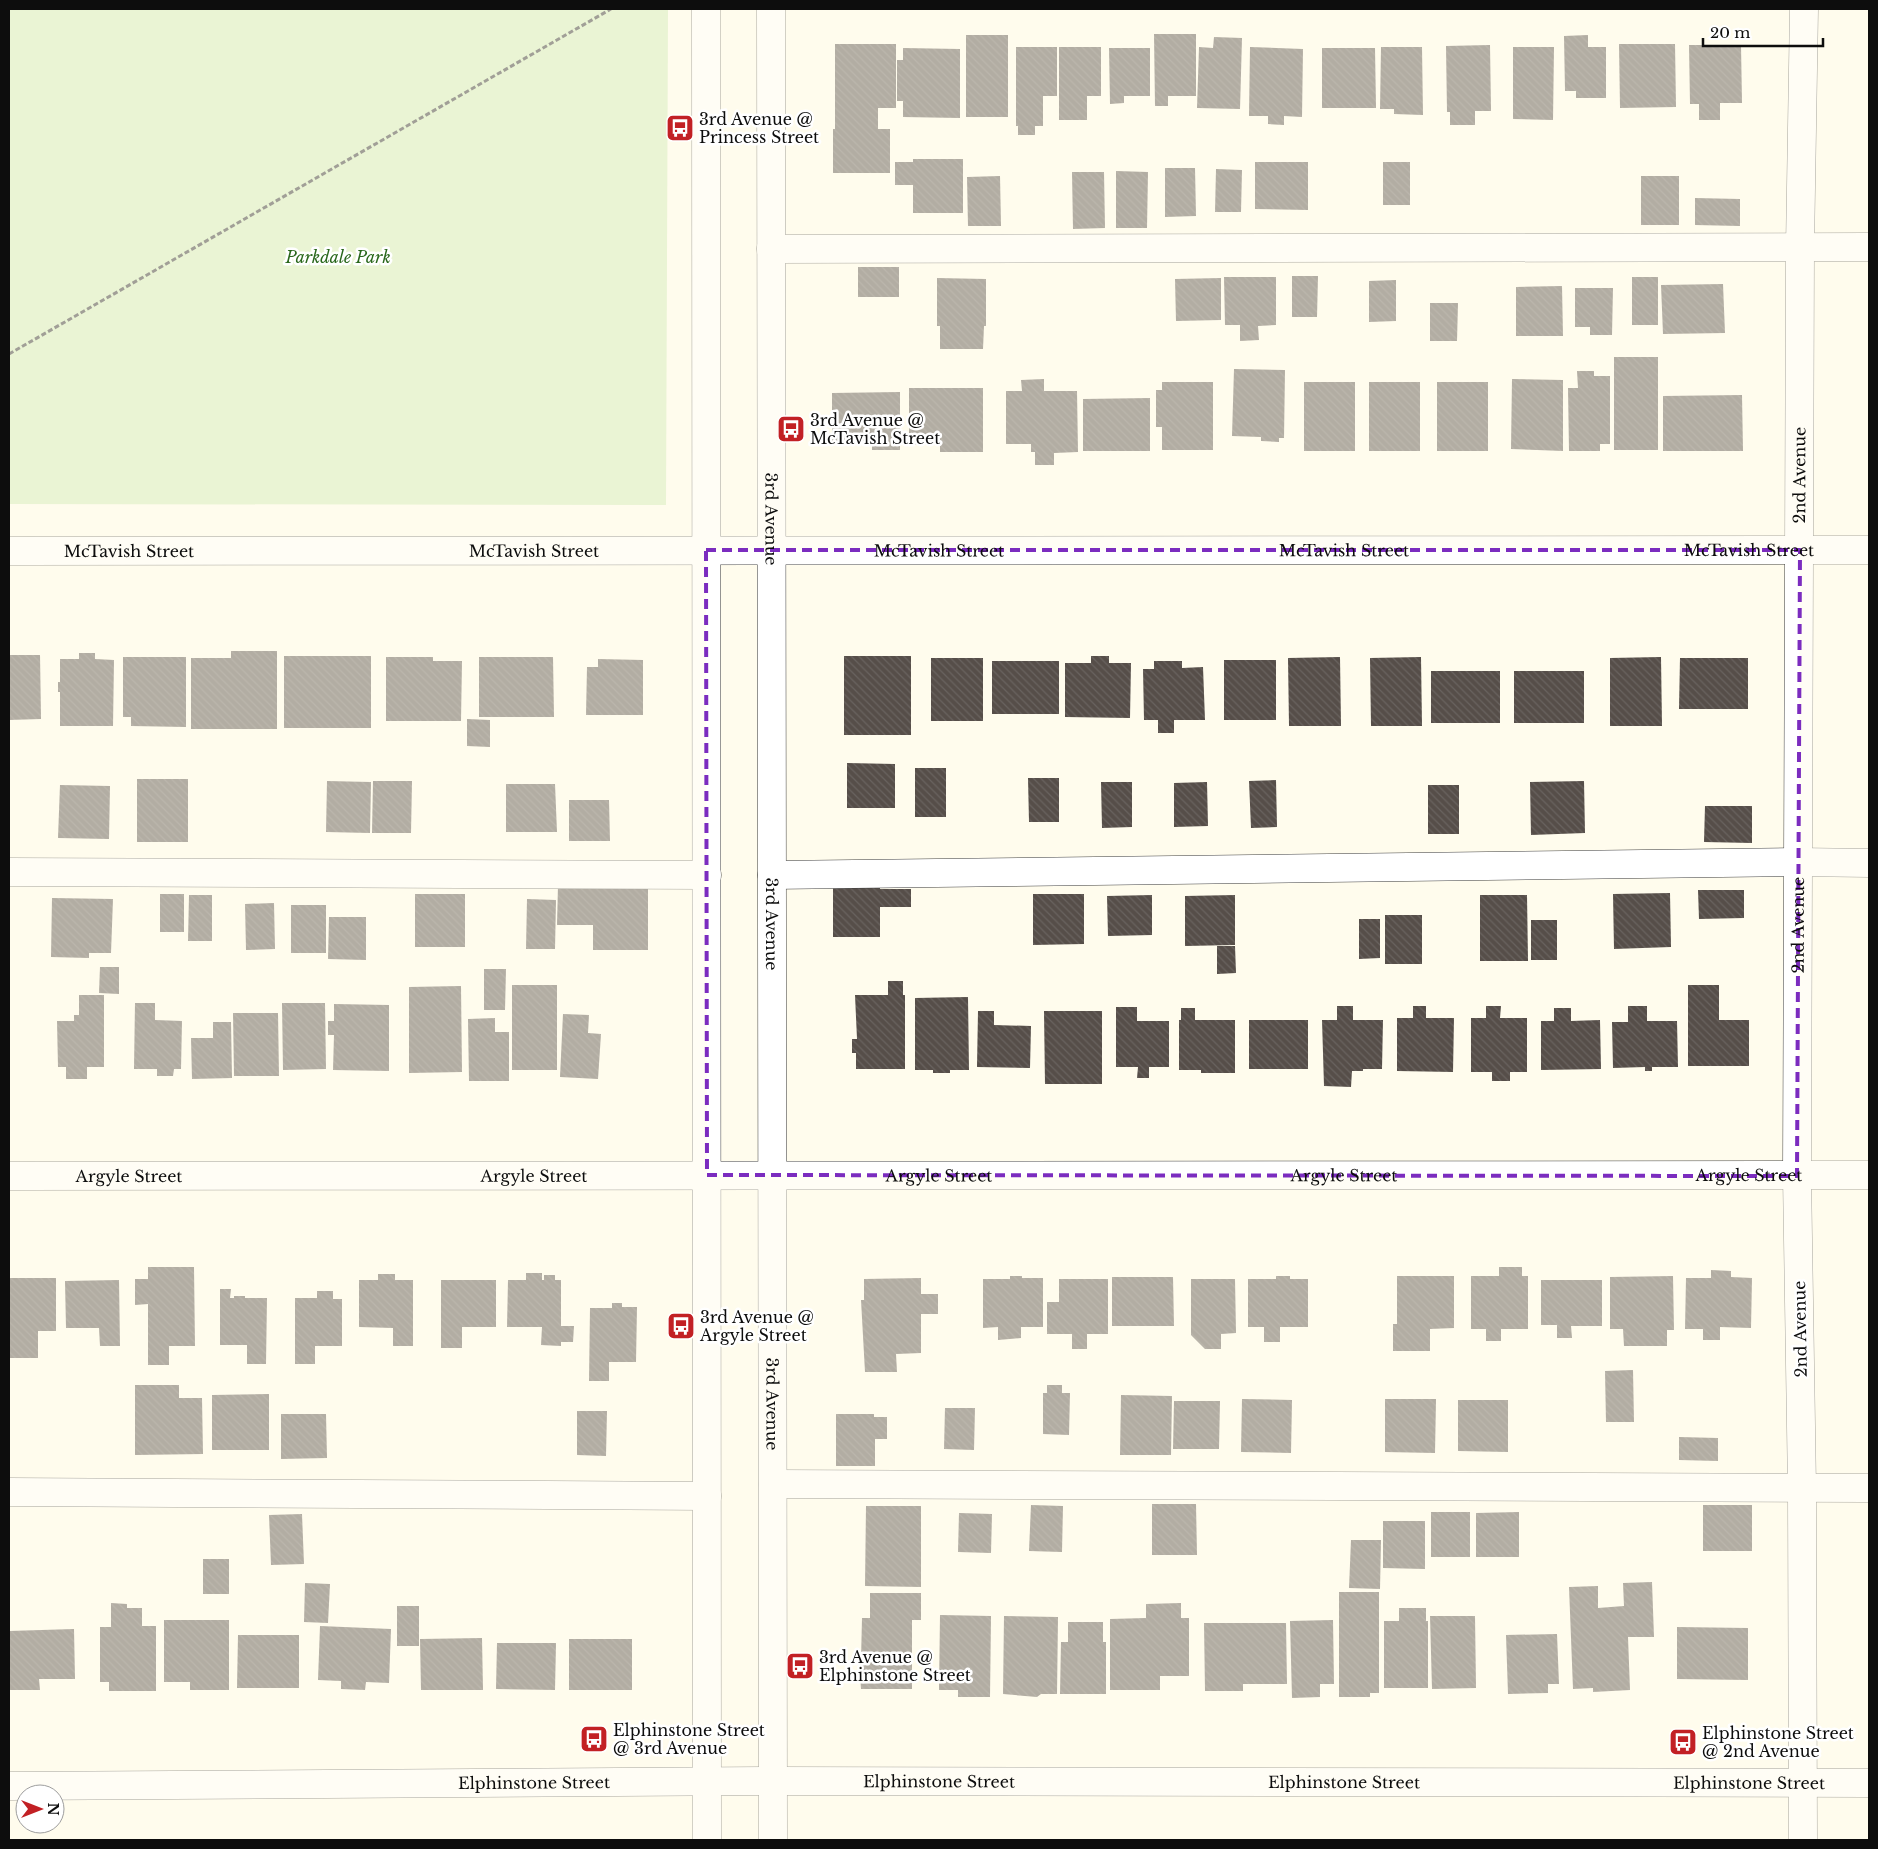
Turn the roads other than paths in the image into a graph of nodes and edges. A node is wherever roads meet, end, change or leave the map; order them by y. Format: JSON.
{"nodes":[{"id":1,"x":706,"y":9,"type":"edge"},
{"id":2,"x":772,"y":9,"type":"edge"},
{"id":3,"x":1804,"y":9,"type":"edge"},
{"id":4,"x":1800,"y":247,"type":"junction"},
{"id":5,"x":1869,"y":247,"type":"edge"},
{"id":6,"x":772,"y":249,"type":"junction"},
{"id":7,"x":706,"y":550,"type":"junction"},
{"id":8,"x":772,"y":550,"type":"junction"},
{"id":9,"x":1800,"y":550,"type":"junction"},
{"id":10,"x":1869,"y":550,"type":"edge"},
{"id":11,"x":9,"y":551,"type":"edge"},
{"id":12,"x":1798,"y":862,"type":"junction"},
{"id":13,"x":1869,"y":863,"type":"edge"},
{"id":14,"x":9,"y":872,"type":"edge"},
{"id":15,"x":706,"y":875,"type":"junction"},
{"id":16,"x":772,"y":875,"type":"junction"},
{"id":17,"x":706,"y":1175,"type":"junction"},
{"id":18,"x":772,"y":1175,"type":"junction"},
{"id":19,"x":1869,"y":1175,"type":"edge"},
{"id":20,"x":9,"y":1176,"type":"edge"},
{"id":21,"x":1797,"y":1176,"type":"junction"},
{"id":22,"x":773,"y":1484,"type":"junction"},
{"id":23,"x":1802,"y":1488,"type":"junction"},
{"id":24,"x":1869,"y":1488,"type":"edge"},
{"id":25,"x":9,"y":1492,"type":"edge"},
{"id":26,"x":706,"y":1496,"type":"junction"},
{"id":27,"x":773,"y":1781,"type":"junction"},
{"id":28,"x":706,"y":1782,"type":"junction"},
{"id":29,"x":1804,"y":1783,"type":"junction"},
{"id":30,"x":1869,"y":1784,"type":"edge"},
{"id":31,"x":9,"y":1786,"type":"edge"},
{"id":32,"x":706,"y":1840,"type":"edge"},
{"id":33,"x":773,"y":1840,"type":"edge"},
{"id":34,"x":1804,"y":1840,"type":"edge"}],
"edges":[{"from":1,"to":7,"type":"street"},
{"from":2,"to":6,"type":"street","name":"3rd Avenue"},
{"from":3,"to":4,"type":"street","name":"2nd Avenue"},
{"from":4,"to":5,"type":"street"},
{"from":4,"to":6,"type":"street"},
{"from":4,"to":9,"type":"street","name":"2nd Avenue"},
{"from":6,"to":8,"type":"street","name":"3rd Avenue"},
{"from":7,"to":8,"type":"street","name":"McTavish Street"},
{"from":7,"to":11,"type":"street","name":"McTavish Street"},
{"from":7,"to":15,"type":"street"},
{"from":8,"to":9,"type":"street","name":"McTavish Street"},
{"from":8,"to":16,"type":"street","name":"3rd Avenue"},
{"from":9,"to":10,"type":"street","name":"McTavish Street"},
{"from":9,"to":12,"type":"street","name":"2nd Avenue"},
{"from":12,"to":13,"type":"street"},
{"from":12,"to":16,"type":"street"},
{"from":12,"to":21,"type":"street","name":"2nd Avenue"},
{"from":14,"to":15,"type":"street"},
{"from":15,"to":17,"type":"street"},
{"from":16,"to":18,"type":"street","name":"3rd Avenue"},
{"from":17,"to":18,"type":"street","name":"Argyle Street"},
{"from":17,"to":20,"type":"street","name":"Argyle Street"},
{"from":17,"to":26,"type":"street"},
{"from":18,"to":21,"type":"street","name":"Argyle Street"},
{"from":18,"to":22,"type":"street","name":"3rd Avenue"},
{"from":19,"to":21,"type":"street","name":"Argyle Street"},
{"from":21,"to":23,"type":"street","name":"2nd Avenue"},
{"from":22,"to":23,"type":"street"},
{"from":22,"to":27,"type":"street","name":"3rd Avenue"},
{"from":23,"to":24,"type":"street"},
{"from":23,"to":29,"type":"street","name":"2nd Avenue"},
{"from":25,"to":26,"type":"street"},
{"from":26,"to":28,"type":"street"},
{"from":27,"to":28,"type":"street","name":"Elphinstone Street"},
{"from":27,"to":29,"type":"street","name":"Elphinstone Street"},
{"from":27,"to":33,"type":"street","name":"3rd Avenue"},
{"from":28,"to":31,"type":"street","name":"Elphinstone Street"},
{"from":28,"to":32,"type":"street"},
{"from":29,"to":30,"type":"street","name":"Elphinstone Street"},
{"from":29,"to":34,"type":"street","name":"2nd Avenue"}]}
